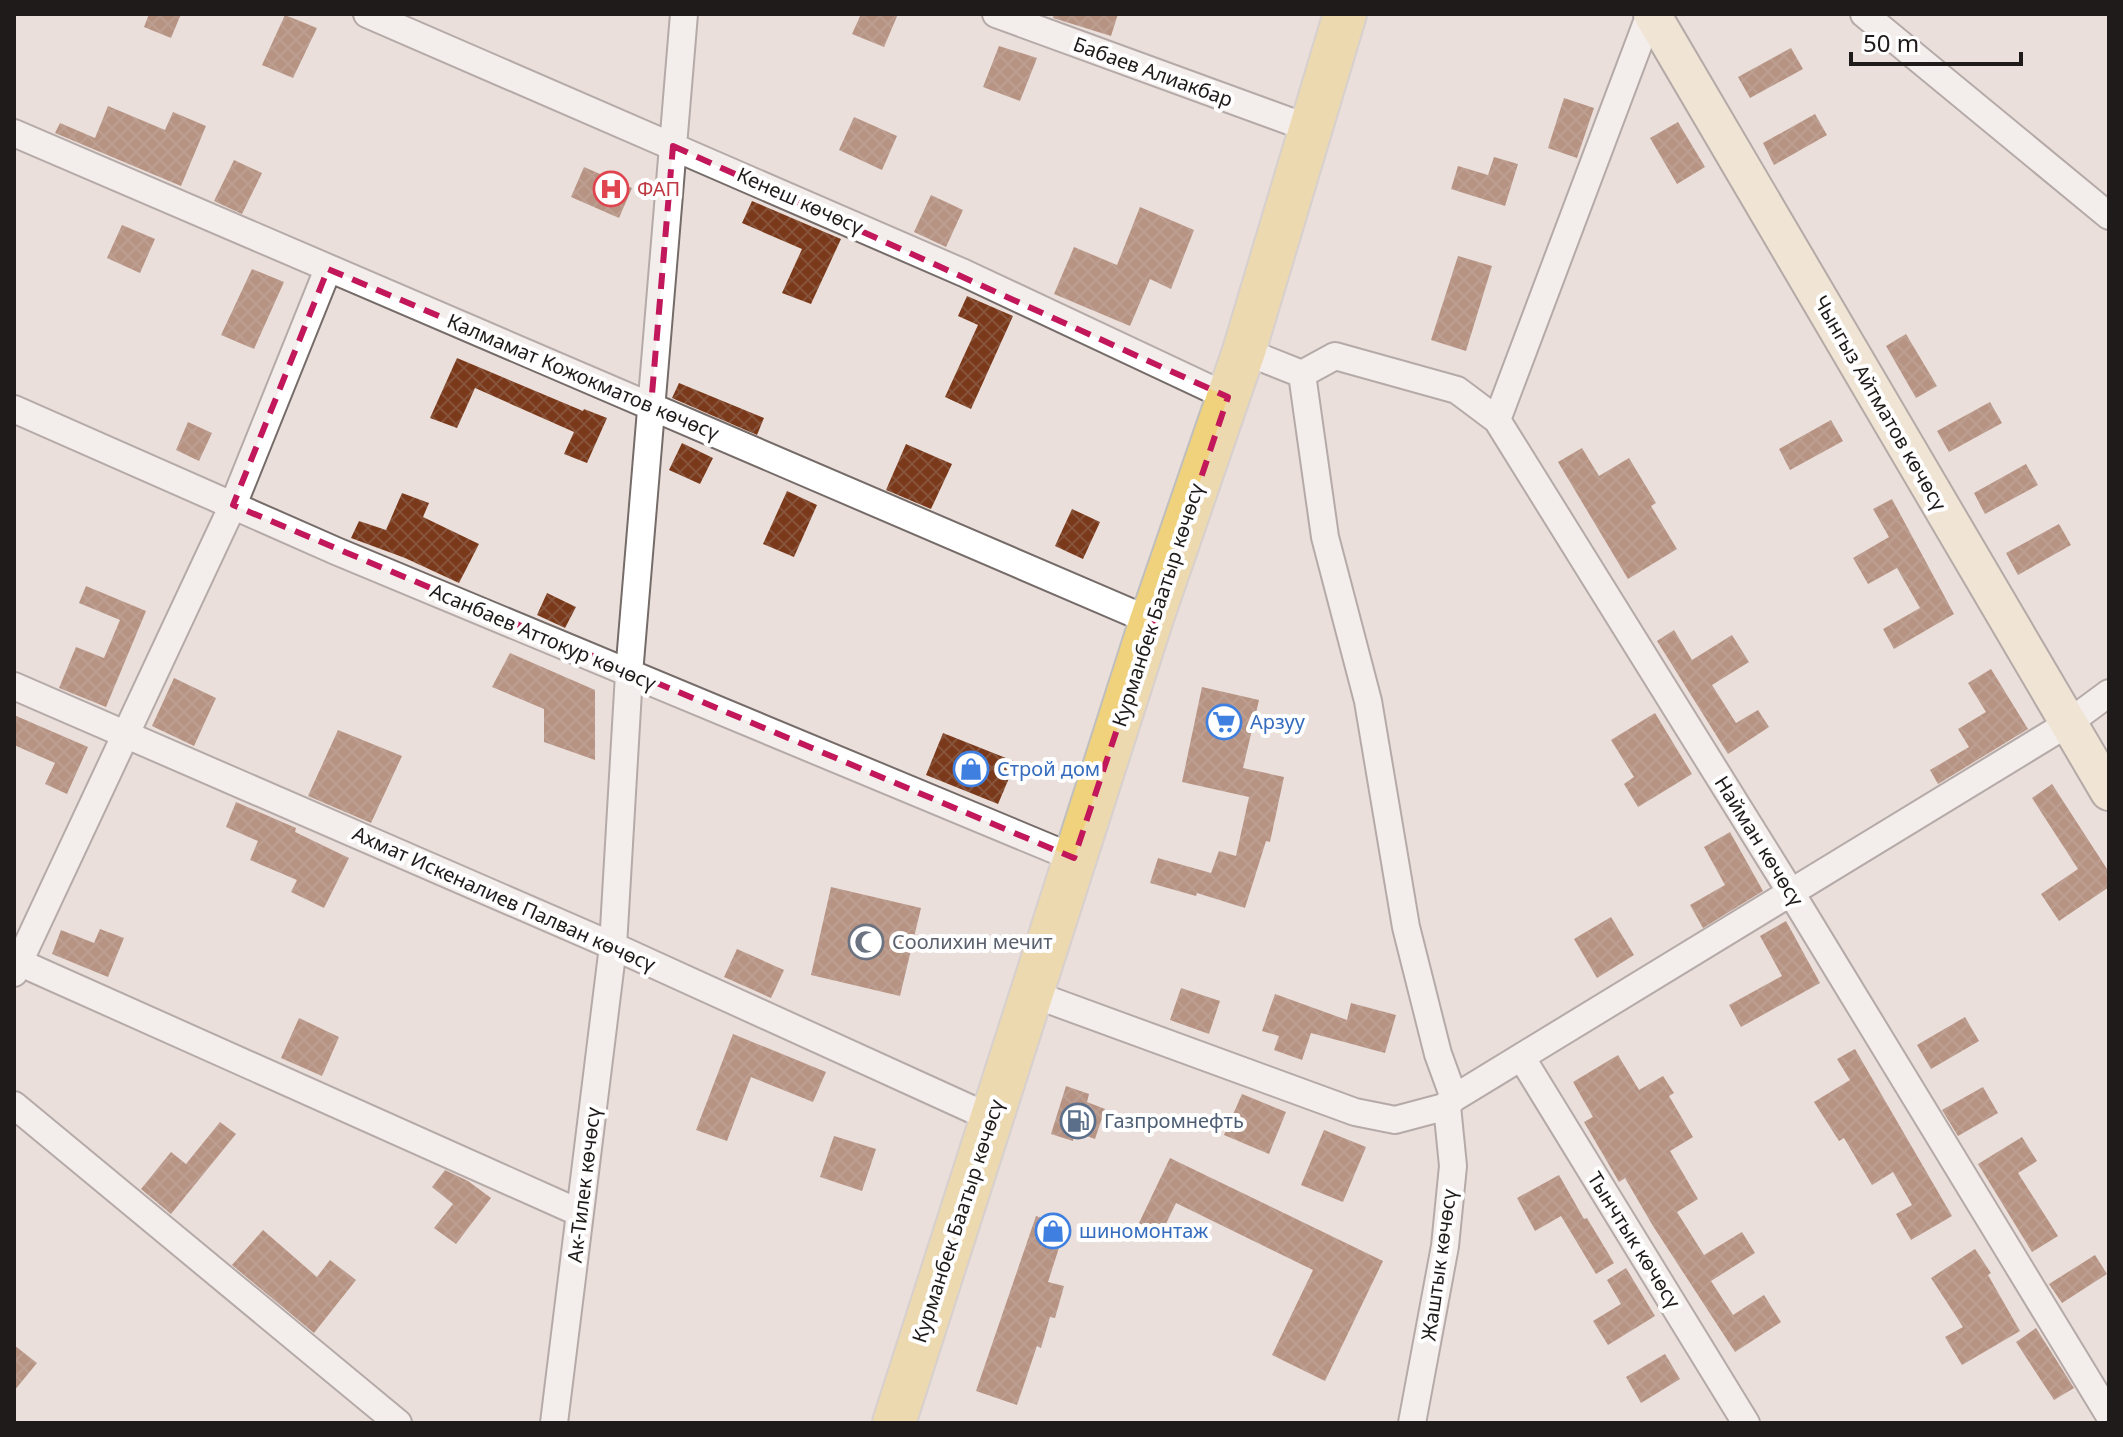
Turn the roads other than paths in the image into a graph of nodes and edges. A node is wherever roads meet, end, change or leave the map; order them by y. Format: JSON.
{"nodes":[{"id":1,"x":367,"y":14,"type":"edge"},
{"id":2,"x":684,"y":14,"type":"edge"},
{"id":3,"x":996,"y":14,"type":"edge"},
{"id":4,"x":1345,"y":14,"type":"edge"},
{"id":5,"x":1651,"y":14,"type":"edge"},
{"id":6,"x":1864,"y":14,"type":"edge"},
{"id":7,"x":1028,"y":20,"type":"edge"},
{"id":8,"x":1311,"y":129,"type":"junction"},
{"id":9,"x":14,"y":133,"type":"edge"},
{"id":10,"x":673,"y":146,"type":"junction"},
{"id":11,"x":2109,"y":216,"type":"edge"},
{"id":12,"x":328,"y":269,"type":"junction"},
{"id":13,"x":1244,"y":351,"type":"junction"},
{"id":14,"x":1302,"y":374,"type":"junction"},
{"id":15,"x":1228,"y":397,"type":"junction"},
{"id":16,"x":651,"y":406,"type":"junction"},
{"id":17,"x":14,"y":409,"type":"edge"},
{"id":18,"x":1497,"y":420,"type":"junction"},
{"id":19,"x":233,"y":505,"type":"junction"},
{"id":20,"x":1151,"y":621,"type":"junction"},
{"id":21,"x":629,"y":674,"type":"junction"},
{"id":22,"x":14,"y":686,"type":"edge"},
{"id":23,"x":2109,"y":693,"type":"edge"},
{"id":24,"x":2067,"y":724,"type":"junction"},
{"id":25,"x":125,"y":733,"type":"junction"},
{"id":26,"x":2109,"y":792,"type":"edge"},
{"id":27,"x":1074,"y":858,"type":"junction"},
{"id":28,"x":1790,"y":891,"type":"junction"},
{"id":29,"x":613,"y":946,"type":"junction"},
{"id":30,"x":16,"y":965,"type":"edge"},
{"id":31,"x":1030,"y":993,"type":"junction"},
{"id":32,"x":1522,"y":1058,"type":"junction"},
{"id":33,"x":1450,"y":1102,"type":"junction"},
{"id":34,"x":14,"y":1105,"type":"edge"},
{"id":35,"x":991,"y":1118,"type":"junction"},
{"id":36,"x":580,"y":1213,"type":"junction"},
{"id":37,"x":2109,"y":1415,"type":"edge"},
{"id":38,"x":398,"y":1423,"type":"edge"},
{"id":39,"x":554,"y":1423,"type":"edge"},
{"id":40,"x":894,"y":1423,"type":"edge"},
{"id":41,"x":1412,"y":1423,"type":"edge"},
{"id":42,"x":1746,"y":1423,"type":"edge"}],
"edges":[{"from":1,"to":10,"type":"street","name":"Кенеш көчөсү"},
{"from":2,"to":10,"type":"street","name":"Ак-Тилек көчөсү"},
{"from":3,"to":7,"type":"street","name":"Бабаев Алиакбар"},
{"from":4,"to":8,"type":"highway","name":"Курманбек Баатыр көчөсү"},
{"from":5,"to":18,"type":"street"},
{"from":5,"to":24,"type":"main road","name":"Чынгыз Айтматов көчөсү"},
{"from":6,"to":11,"type":"street"},
{"from":7,"to":8,"type":"street","name":"Бабаев Алиакбар"},
{"from":8,"to":13,"type":"highway","name":"Курманбек Баатыр көчөсү"},
{"from":9,"to":12,"type":"street","name":"Калмамат Кожокматов көчөсү"},
{"from":10,"to":15,"type":"street","name":"Кенеш көчөсү"},
{"from":10,"to":16,"type":"street","name":"Ак-Тилек көчөсү"},
{"from":12,"to":16,"type":"street","name":"Калмамат Кожокматов көчөсү"},
{"from":12,"to":19,"type":"street"},
{"from":13,"to":14,"type":"street"},
{"from":13,"to":15,"type":"highway","name":"Курманбек Баатыр көчөсү"},
{"from":14,"to":18,"type":"street","name":"Найман көчөсү"},
{"from":14,"to":33,"type":"street","name":"Жаштык көчөсү"},
{"from":15,"to":20,"type":"highway","name":"Курманбек Баатыр көчөсү"},
{"from":16,"to":20,"type":"street","name":"Калмамат Кожокматов көчөсү"},
{"from":16,"to":21,"type":"street","name":"Ак-Тилек көчөсү"},
{"from":17,"to":19,"type":"street","name":"Асанбаев Аттокур көчөсү"},
{"from":18,"to":28,"type":"street","name":"Найман көчөсү"},
{"from":19,"to":21,"type":"street","name":"Асанбаев Аттокур көчөсү"},
{"from":19,"to":25,"type":"street"},
{"from":20,"to":27,"type":"highway","name":"Курманбек Баатыр көчөсү"},
{"from":21,"to":27,"type":"street","name":"Асанбаев Аттокур көчөсү"},
{"from":21,"to":29,"type":"street","name":"Ак-Тилек көчөсү"},
{"from":22,"to":25,"type":"street","name":"Ахмат Искеналиев Палван көчөсү"},
{"from":23,"to":24,"type":"street"},
{"from":24,"to":26,"type":"main road","name":"Чынгыз Айтматов көчөсү"},
{"from":24,"to":28,"type":"street"},
{"from":25,"to":29,"type":"street","name":"Ахмат Искеналиев Палван көчөсү"},
{"from":25,"to":30,"type":"street"},
{"from":27,"to":31,"type":"highway","name":"Курманбек Баатыр көчөсү"},
{"from":28,"to":32,"type":"street"},
{"from":28,"to":37,"type":"street","name":"Найман көчөсү"},
{"from":29,"to":35,"type":"street","name":"Ахмат Искеналиев Палван көчөсү"},
{"from":29,"to":36,"type":"street","name":"Ак-Тилек көчөсү"},
{"from":30,"to":36,"type":"street"},
{"from":31,"to":33,"type":"street"},
{"from":31,"to":35,"type":"highway","name":"Курманбек Баатыр көчөсү"},
{"from":32,"to":33,"type":"street"},
{"from":32,"to":42,"type":"street","name":"Тынчтык көчөсү"},
{"from":33,"to":41,"type":"street","name":"Жаштык көчөсү"},
{"from":34,"to":38,"type":"street"},
{"from":35,"to":40,"type":"highway","name":"Курманбек Баатыр көчөсү"},
{"from":36,"to":39,"type":"street","name":"Ак-Тилек көчөсү"}]}
